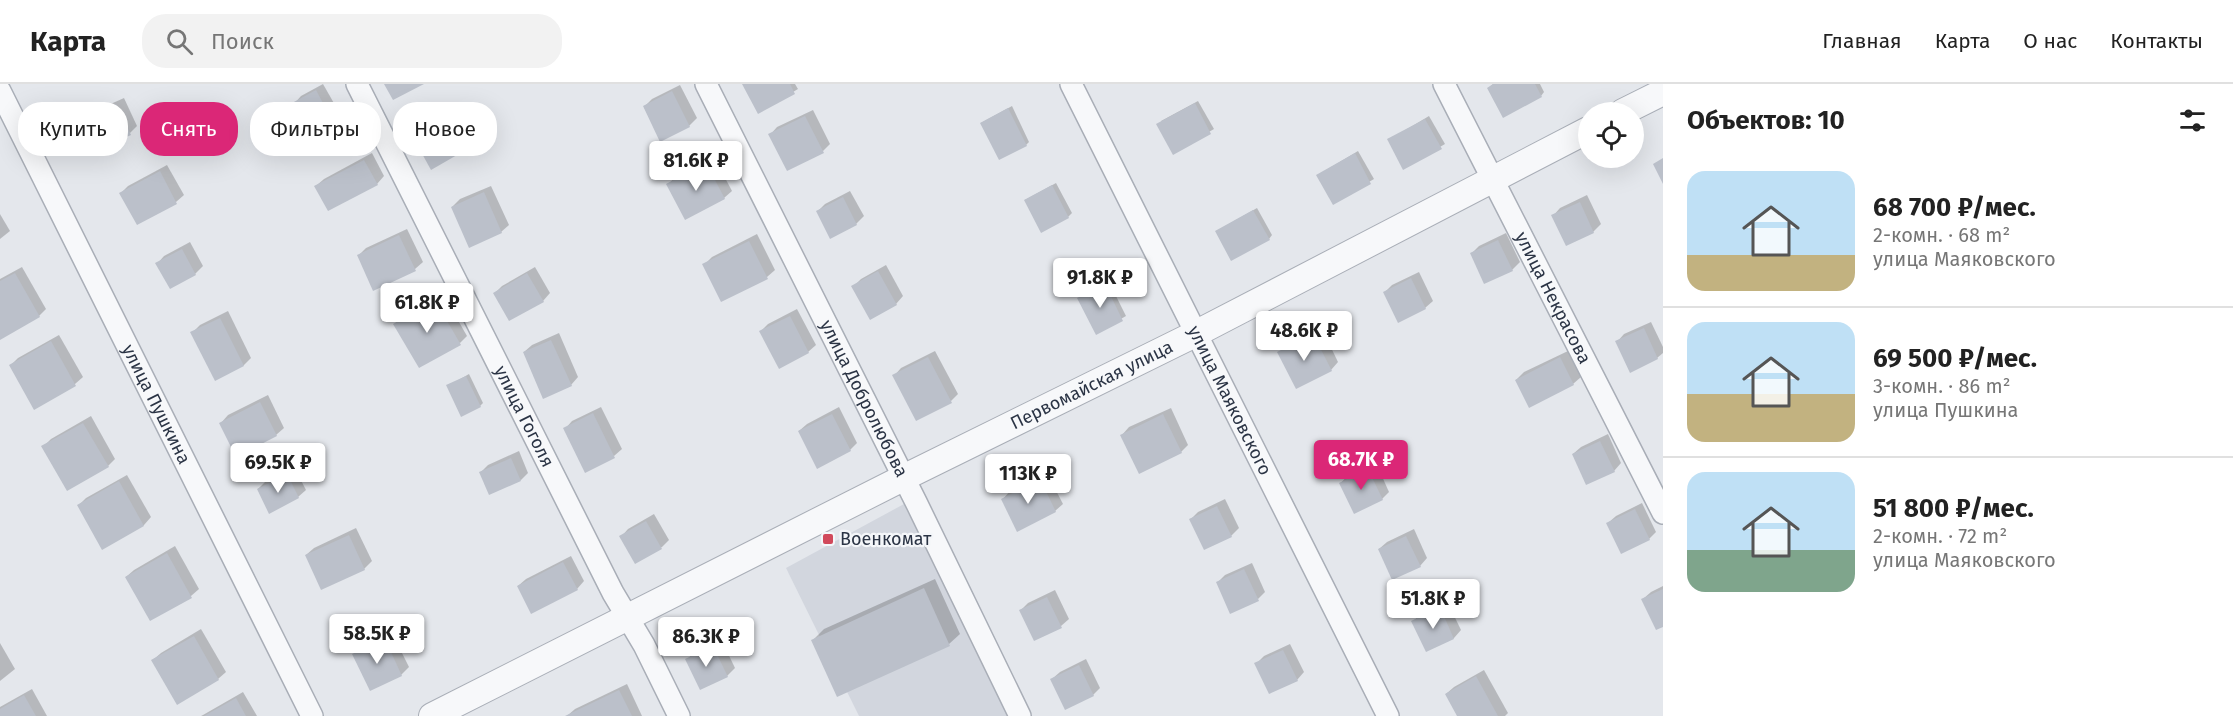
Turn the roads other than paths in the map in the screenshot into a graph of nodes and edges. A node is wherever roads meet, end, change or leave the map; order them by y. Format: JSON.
{"nodes":[{"id":1,"x":357,"y":84,"type":"edge"},
{"id":2,"x":706,"y":84,"type":"edge"},
{"id":3,"x":1071,"y":84,"type":"edge"},
{"id":4,"x":1444,"y":84,"type":"edge"},
{"id":5,"x":0,"y":91,"type":"edge"},
{"id":6,"x":1663,"y":92,"type":"edge"},
{"id":7,"x":1643,"y":102,"type":"edge"},
{"id":8,"x":1578,"y":135,"type":"edge"},
{"id":9,"x":1491,"y":180,"type":"junction"},
{"id":10,"x":1195,"y":334,"type":"junction"},
{"id":11,"x":903,"y":478,"type":"junction"},
{"id":12,"x":1663,"y":513,"type":"edge"},
{"id":13,"x":627,"y":618,"type":"junction"},
{"id":14,"x":312,"y":716,"type":"edge"},
{"id":15,"x":432,"y":716,"type":"edge"},
{"id":16,"x":679,"y":716,"type":"edge"},
{"id":17,"x":1020,"y":716,"type":"edge"},
{"id":18,"x":1388,"y":716,"type":"edge"}],
"edges":[{"from":1,"to":13,"type":"street","name":"улица Гоголя"},
{"from":2,"to":11,"type":"street","name":"улица Добролюбова"},
{"from":3,"to":10,"type":"street","name":"улица Маяковского"},
{"from":4,"to":9,"type":"street","name":"улица Некрасова"},
{"from":5,"to":14,"type":"street","name":"улица Пушкина"},
{"from":6,"to":7,"type":"street"},
{"from":8,"to":9,"type":"street","name":"Первомайская улица"},
{"from":9,"to":10,"type":"street","name":"Первомайская улица"},
{"from":9,"to":12,"type":"street","name":"улица Некрасова"},
{"from":10,"to":11,"type":"street","name":"Первомайская улица"},
{"from":10,"to":18,"type":"street","name":"улица Маяковского"},
{"from":11,"to":13,"type":"street","name":"Первомайская улица"},
{"from":11,"to":17,"type":"street","name":"улица Добролюбова"},
{"from":13,"to":15,"type":"street","name":"Первомайская улица"},
{"from":13,"to":16,"type":"street","name":"улица Гоголя"}]}
